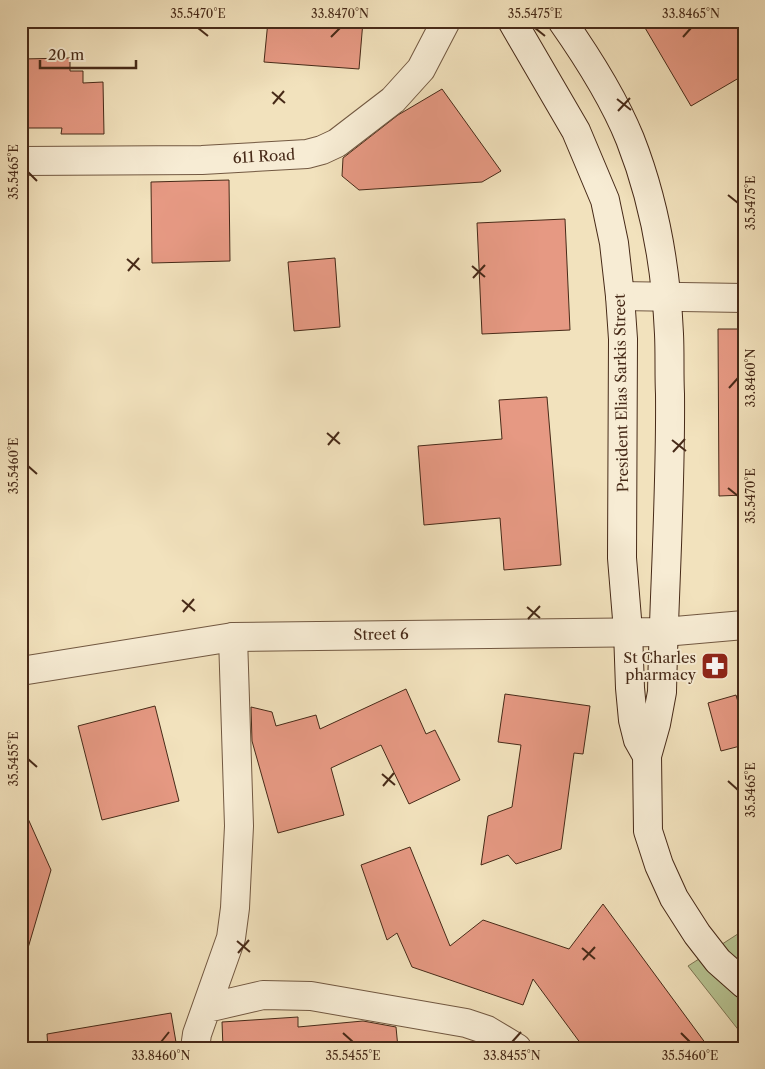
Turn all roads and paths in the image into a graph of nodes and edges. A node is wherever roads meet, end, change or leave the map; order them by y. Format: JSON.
{"nodes":[{"id":1,"x":446,"y":21,"type":"edge"},
{"id":2,"x":512,"y":21,"type":"edge"},
{"id":3,"x":562,"y":21,"type":"edge"},
{"id":4,"x":21,"y":161,"type":"edge"},
{"id":5,"x":620,"y":296,"type":"junction"},
{"id":6,"x":666,"y":297,"type":"junction"},
{"id":7,"x":744,"y":298,"type":"edge"},
{"id":8,"x":744,"y":625,"type":"edge"},
{"id":9,"x":628,"y":632,"type":"junction"},
{"id":10,"x":664,"y":632,"type":"junction"},
{"id":11,"x":233,"y":637,"type":"junction"},
{"id":12,"x":21,"y":671,"type":"edge"},
{"id":13,"x":647,"y":756,"type":"junction"},
{"id":14,"x":744,"y":984,"type":"edge"},
{"id":15,"x":206,"y":1008,"type":"junction"},
{"id":16,"x":196,"y":1048,"type":"edge"},
{"id":17,"x":517,"y":1048,"type":"edge"}],
"edges":[{"from":1,"to":4,"type":"street","name":"611 Road"},
{"from":2,"to":5,"type":"street","name":"President Elias Sarkis Street"},
{"from":3,"to":6,"type":"street","name":"President Elias Sarkis Street"},
{"from":5,"to":6,"type":"street"},
{"from":5,"to":9,"type":"street","name":"President Elias Sarkis Street"},
{"from":6,"to":7,"type":"street"},
{"from":6,"to":10,"type":"street","name":"President Elias Sarkis Street"},
{"from":8,"to":10,"type":"street","name":"Street 6"},
{"from":9,"to":10,"type":"street","name":"Street 6"},
{"from":9,"to":11,"type":"street","name":"Street 6"},
{"from":9,"to":13,"type":"street","name":"President Elias Sarkis Street"},
{"from":10,"to":13,"type":"street","name":"President Elias Sarkis Street"},
{"from":11,"to":12,"type":"street","name":"Street 6"},
{"from":11,"to":15,"type":"street"},
{"from":13,"to":14,"type":"street","name":"President Elias Sarkis Street"},
{"from":15,"to":16,"type":"street"},
{"from":15,"to":17,"type":"street"}]}
